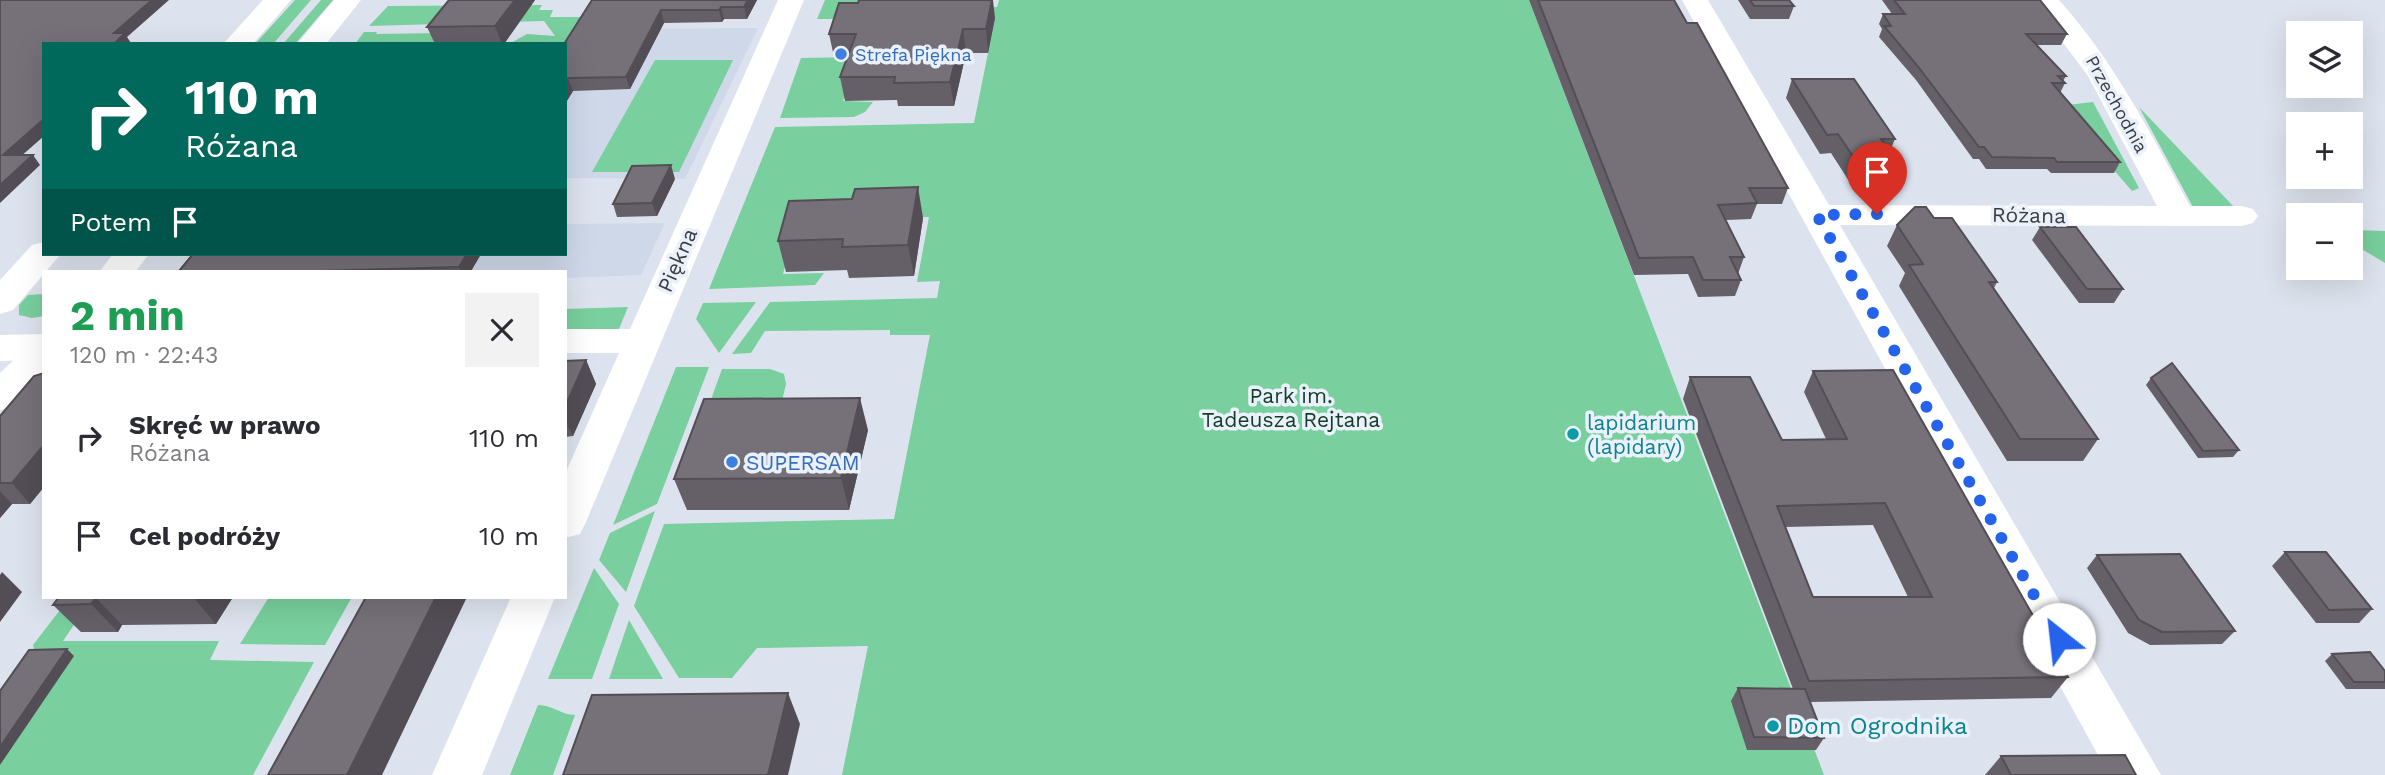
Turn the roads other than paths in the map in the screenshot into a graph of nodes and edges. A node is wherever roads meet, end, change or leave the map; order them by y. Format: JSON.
{"nodes":[{"id":1,"x":278,"y":0,"type":"edge"},
{"id":2,"x":348,"y":0,"type":"edge"},
{"id":3,"x":791,"y":0,"type":"edge"},
{"id":4,"x":1695,"y":0,"type":"edge"},
{"id":5,"x":2044,"y":0,"type":"edge"},
{"id":6,"x":239,"y":42,"type":"edge"},
{"id":7,"x":313,"y":42,"type":"edge"},
{"id":8,"x":1817,"y":215,"type":"junction"},
{"id":9,"x":2179,"y":216,"type":"junction"},
{"id":10,"x":2241,"y":216,"type":"dead end"},
{"id":11,"x":42,"y":255,"type":"edge"},
{"id":12,"x":130,"y":256,"type":"edge"},
{"id":13,"x":118,"y":270,"type":"edge"},
{"id":14,"x":0,"y":302,"type":"edge"},
{"id":15,"x":567,"y":341,"type":"edge"},
{"id":16,"x":642,"y":341,"type":"junction"},
{"id":17,"x":42,"y":346,"type":"edge"},
{"id":18,"x":0,"y":348,"type":"edge"},
{"id":19,"x":42,"y":355,"type":"edge"},
{"id":20,"x":0,"y":396,"type":"edge"},
{"id":21,"x":567,"y":517,"type":"edge"},
{"id":22,"x":532,"y":599,"type":"edge"},
{"id":23,"x":457,"y":775,"type":"edge"},
{"id":24,"x":2136,"y":775,"type":"edge"}],
"edges":[{"from":1,"to":6,"type":"street"},
{"from":2,"to":7,"type":"street"},
{"from":3,"to":16,"type":"street","name":"Piękna"},
{"from":4,"to":8,"type":"street"},
{"from":5,"to":9,"type":"street","name":"Przechodnia"},
{"from":8,"to":9,"type":"street","name":"Różana"},
{"from":8,"to":24,"type":"street"},
{"from":9,"to":10,"type":"street","name":"Różana"},
{"from":11,"to":14,"type":"street"},
{"from":12,"to":13,"type":"street"},
{"from":15,"to":16,"type":"street"},
{"from":16,"to":21,"type":"street","name":"Piękna"},
{"from":17,"to":18,"type":"street"},
{"from":19,"to":20,"type":"street"},
{"from":22,"to":23,"type":"street"}]}
